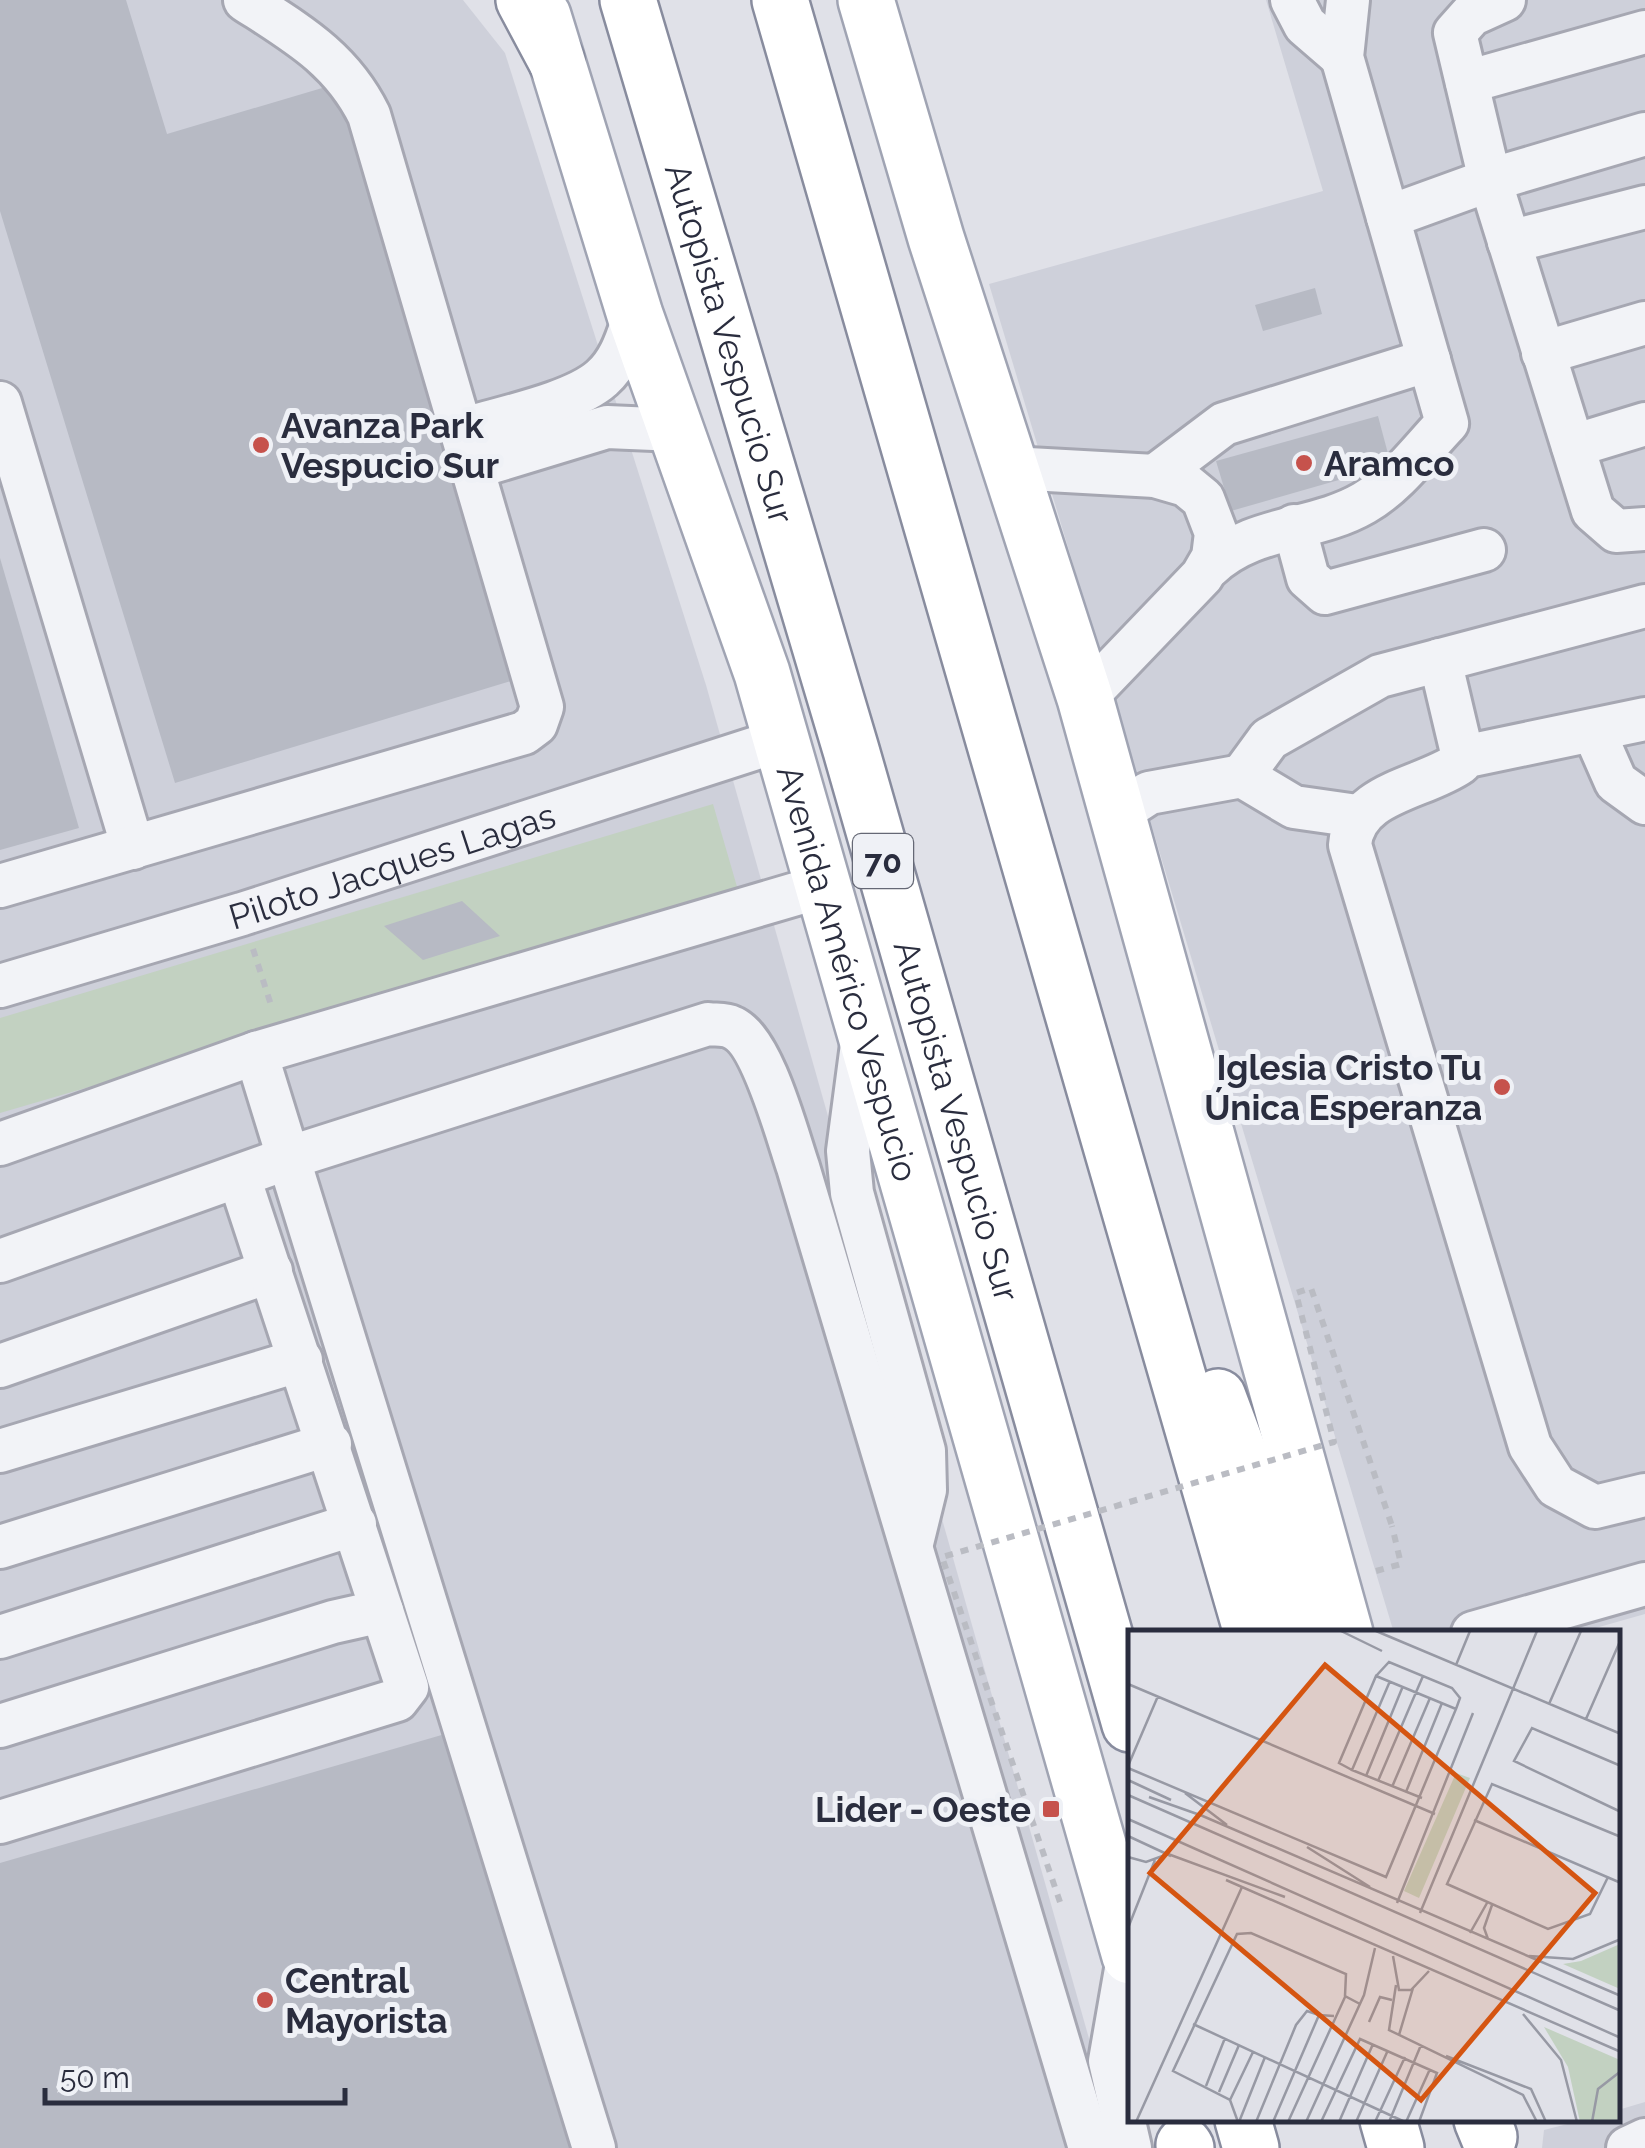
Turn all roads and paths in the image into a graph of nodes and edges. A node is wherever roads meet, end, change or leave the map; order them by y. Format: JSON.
{"nodes":[{"id":1,"x":246,"y":0,"type":"edge"},
{"id":2,"x":524,"y":0,"type":"edge"},
{"id":3,"x":538,"y":0,"type":"edge"},
{"id":4,"x":628,"y":0,"type":"edge"},
{"id":5,"x":780,"y":0,"type":"edge"},
{"id":6,"x":866,"y":0,"type":"edge"},
{"id":7,"x":1292,"y":0,"type":"edge"},
{"id":8,"x":1348,"y":0,"type":"edge"},
{"id":9,"x":1504,"y":0,"type":"edge"},
{"id":10,"x":1645,"y":32,"type":"edge"},
{"id":11,"x":1342,"y":57,"type":"junction"},
{"id":12,"x":556,"y":60,"type":"junction"},
{"id":13,"x":1467,"y":82,"type":"junction"},
{"id":14,"x":1645,"y":134,"type":"edge"},
{"id":15,"x":1490,"y":180,"type":"junction"},
{"id":16,"x":1645,"y":207,"type":"edge"},
{"id":17,"x":1388,"y":217,"type":"junction"},
{"id":18,"x":1509,"y":242,"type":"junction"},
{"id":19,"x":635,"y":316,"type":"junction"},
{"id":20,"x":1645,"y":323,"type":"edge"},
{"id":21,"x":1543,"y":353,"type":"junction"},
{"id":22,"x":1429,"y":360,"type":"junction"},
{"id":23,"x":0,"y":403,"type":"edge"},
{"id":24,"x":1645,"y":424,"type":"edge"},
{"id":25,"x":677,"y":430,"type":"junction"},
{"id":26,"x":1573,"y":446,"type":"junction"},
{"id":27,"x":466,"y":449,"type":"junction"},
{"id":28,"x":1011,"y":468,"type":"junction"},
{"id":29,"x":1155,"y":476,"type":"junction"},
{"id":30,"x":1294,"y":526,"type":"junction"},
{"id":31,"x":1645,"y":529,"type":"edge"},
{"id":32,"x":1484,"y":550,"type":"dead end"},
{"id":33,"x":1209,"y":567,"type":"junction"},
{"id":34,"x":1645,"y":606,"type":"edge"},
{"id":35,"x":1440,"y":660,"type":"junction"},
{"id":36,"x":1085,"y":698,"type":"junction"},
{"id":37,"x":1645,"y":718,"type":"edge"},
{"id":38,"x":1594,"y":732,"type":"junction"},
{"id":39,"x":781,"y":740,"type":"junction"},
{"id":40,"x":1463,"y":756,"type":"junction"},
{"id":41,"x":1242,"y":776,"type":"junction"},
{"id":42,"x":1645,"y":803,"type":"edge"},
{"id":43,"x":1118,"y":813,"type":"junction"},
{"id":44,"x":1358,"y":816,"type":"junction"},
{"id":45,"x":133,"y":848,"type":"junction"},
{"id":46,"x":0,"y":886,"type":"edge"},
{"id":47,"x":823,"y":886,"type":"junction"},
{"id":48,"x":242,"y":914,"type":"junction"},
{"id":49,"x":0,"y":986,"type":"edge"},
{"id":50,"x":864,"y":1030,"type":"junction"},
{"id":51,"x":270,"y":1049,"type":"junction"},
{"id":52,"x":0,"y":1144,"type":"edge"},
{"id":53,"x":291,"y":1157,"type":"junction"},
{"id":54,"x":239,"y":1177,"type":"junction"},
{"id":55,"x":1143,"y":1247,"type":"junction"},
{"id":56,"x":0,"y":1261,"type":"edge"},
{"id":57,"x":271,"y":1271,"type":"junction"},
{"id":58,"x":301,"y":1360,"type":"junction"},
{"id":59,"x":0,"y":1366,"type":"edge"},
{"id":60,"x":330,"y":1444,"type":"junction"},
{"id":61,"x":0,"y":1451,"type":"edge"},
{"id":62,"x":1645,"y":1494,"type":"edge"},
{"id":63,"x":355,"y":1524,"type":"junction"},
{"id":64,"x":1392,"y":1526,"type":"dead end"},
{"id":65,"x":0,"y":1547,"type":"edge"},
{"id":66,"x":911,"y":1549,"type":"junction"},
{"id":67,"x":1645,"y":1584,"type":"edge"},
{"id":68,"x":382,"y":1611,"type":"junction"},
{"id":69,"x":1251,"y":1630,"type":"edge"},
{"id":70,"x":1305,"y":1630,"type":"edge"},
{"id":71,"x":1345,"y":1630,"type":"edge"},
{"id":72,"x":1484,"y":1630,"type":"edge"},
{"id":73,"x":0,"y":1637,"type":"edge"},
{"id":74,"x":1128,"y":1717,"type":"edge"},
{"id":75,"x":0,"y":1726,"type":"edge"},
{"id":76,"x":0,"y":1822,"type":"edge"},
{"id":77,"x":1060,"y":1902,"type":"dead end"},
{"id":78,"x":1128,"y":1947,"type":"edge"},
{"id":79,"x":1128,"y":1965,"type":"edge"},
{"id":80,"x":1245,"y":2123,"type":"edge"},
{"id":81,"x":1389,"y":2123,"type":"edge"},
{"id":82,"x":1645,"y":2140,"type":"edge"},
{"id":83,"x":594,"y":2148,"type":"edge"},
{"id":84,"x":1090,"y":2148,"type":"edge"},
{"id":85,"x":1130,"y":2148,"type":"edge"},
{"id":86,"x":1251,"y":2148,"type":"edge"},
{"id":87,"x":1396,"y":2148,"type":"edge"},
{"id":88,"x":1628,"y":2148,"type":"edge"}],
"edges":[{"from":1,"to":27,"type":"street"},
{"from":2,"to":12,"type":"main road"},
{"from":3,"to":12,"type":"main road","name":"Avenida Américo Vespucio"},
{"from":4,"to":74,"type":"main road","name":"Autopista Vespucio Sur","number":"70"},
{"from":5,"to":55,"type":"main road"},
{"from":6,"to":28,"type":"main road"},
{"from":7,"to":11,"type":"street"},
{"from":8,"to":11,"type":"street"},
{"from":9,"to":13,"type":"street"},
{"from":10,"to":13,"type":"street"},
{"from":11,"to":17,"type":"street"},
{"from":12,"to":19,"type":"main road","name":"Avenida Américo Vespucio"},
{"from":13,"to":15,"type":"street"},
{"from":14,"to":15,"type":"street"},
{"from":15,"to":17,"type":"street"},
{"from":15,"to":18,"type":"street"},
{"from":16,"to":18,"type":"street"},
{"from":17,"to":22,"type":"street"},
{"from":18,"to":21,"type":"street"},
{"from":19,"to":25,"type":"main road","name":"Avenida Américo Vespucio"},
{"from":19,"to":27,"type":"street"},
{"from":20,"to":21,"type":"street"},
{"from":21,"to":26,"type":"street"},
{"from":22,"to":29,"type":"street"},
{"from":22,"to":30,"type":"street"},
{"from":23,"to":45,"type":"street"},
{"from":24,"to":26,"type":"street"},
{"from":25,"to":27,"type":"street"},
{"from":25,"to":39,"type":"main road","name":"Avenida Américo Vespucio"},
{"from":26,"to":31,"type":"street"},
{"from":27,"to":45,"type":"street"},
{"from":28,"to":29,"type":"street"},
{"from":28,"to":36,"type":"main road"},
{"from":29,"to":33,"type":"street"},
{"from":30,"to":32,"type":"street"},
{"from":30,"to":33,"type":"street"},
{"from":33,"to":36,"type":"street"},
{"from":34,"to":35,"type":"street"},
{"from":35,"to":40,"type":"street"},
{"from":35,"to":41,"type":"street"},
{"from":36,"to":43,"type":"main road"},
{"from":37,"to":38,"type":"street"},
{"from":38,"to":40,"type":"street"},
{"from":38,"to":42,"type":"street"},
{"from":39,"to":47,"type":"main road","name":"Avenida Américo Vespucio"},
{"from":39,"to":48,"type":"street","name":"Piloto Jacques Lagas"},
{"from":40,"to":44,"type":"street"},
{"from":41,"to":43,"type":"street"},
{"from":41,"to":44,"type":"street"},
{"from":43,"to":71,"type":"main road"},
{"from":44,"to":62,"type":"street"},
{"from":45,"to":46,"type":"street"},
{"from":47,"to":50,"type":"main road","name":"Avenida Américo Vespucio"},
{"from":47,"to":51,"type":"street"},
{"from":48,"to":49,"type":"street","name":"Piloto Jacques Lagas"},
{"from":48,"to":51,"type":"path"},
{"from":50,"to":66,"type":"street"},
{"from":50,"to":78,"type":"main road","name":"Avenida Américo Vespucio"},
{"from":51,"to":52,"type":"street"},
{"from":51,"to":53,"type":"street"},
{"from":53,"to":54,"type":"street"},
{"from":53,"to":66,"type":"street"},
{"from":53,"to":83,"type":"street"},
{"from":54,"to":56,"type":"street"},
{"from":54,"to":57,"type":"street"},
{"from":55,"to":69,"type":"main road"},
{"from":55,"to":70,"type":"main road"},
{"from":57,"to":58,"type":"street"},
{"from":57,"to":59,"type":"street"},
{"from":58,"to":60,"type":"street"},
{"from":58,"to":61,"type":"street"},
{"from":60,"to":63,"type":"street"},
{"from":60,"to":65,"type":"street"},
{"from":63,"to":68,"type":"street"},
{"from":63,"to":73,"type":"street"},
{"from":64,"to":77,"type":"path","bridge":true},
{"from":66,"to":84,"type":"street"},
{"from":67,"to":72,"type":"street"},
{"from":68,"to":75,"type":"street"},
{"from":68,"to":76,"type":"street"},
{"from":79,"to":85,"type":"street"},
{"from":80,"to":86,"type":"main road"},
{"from":81,"to":87,"type":"main road"},
{"from":82,"to":88,"type":"street"}]}
